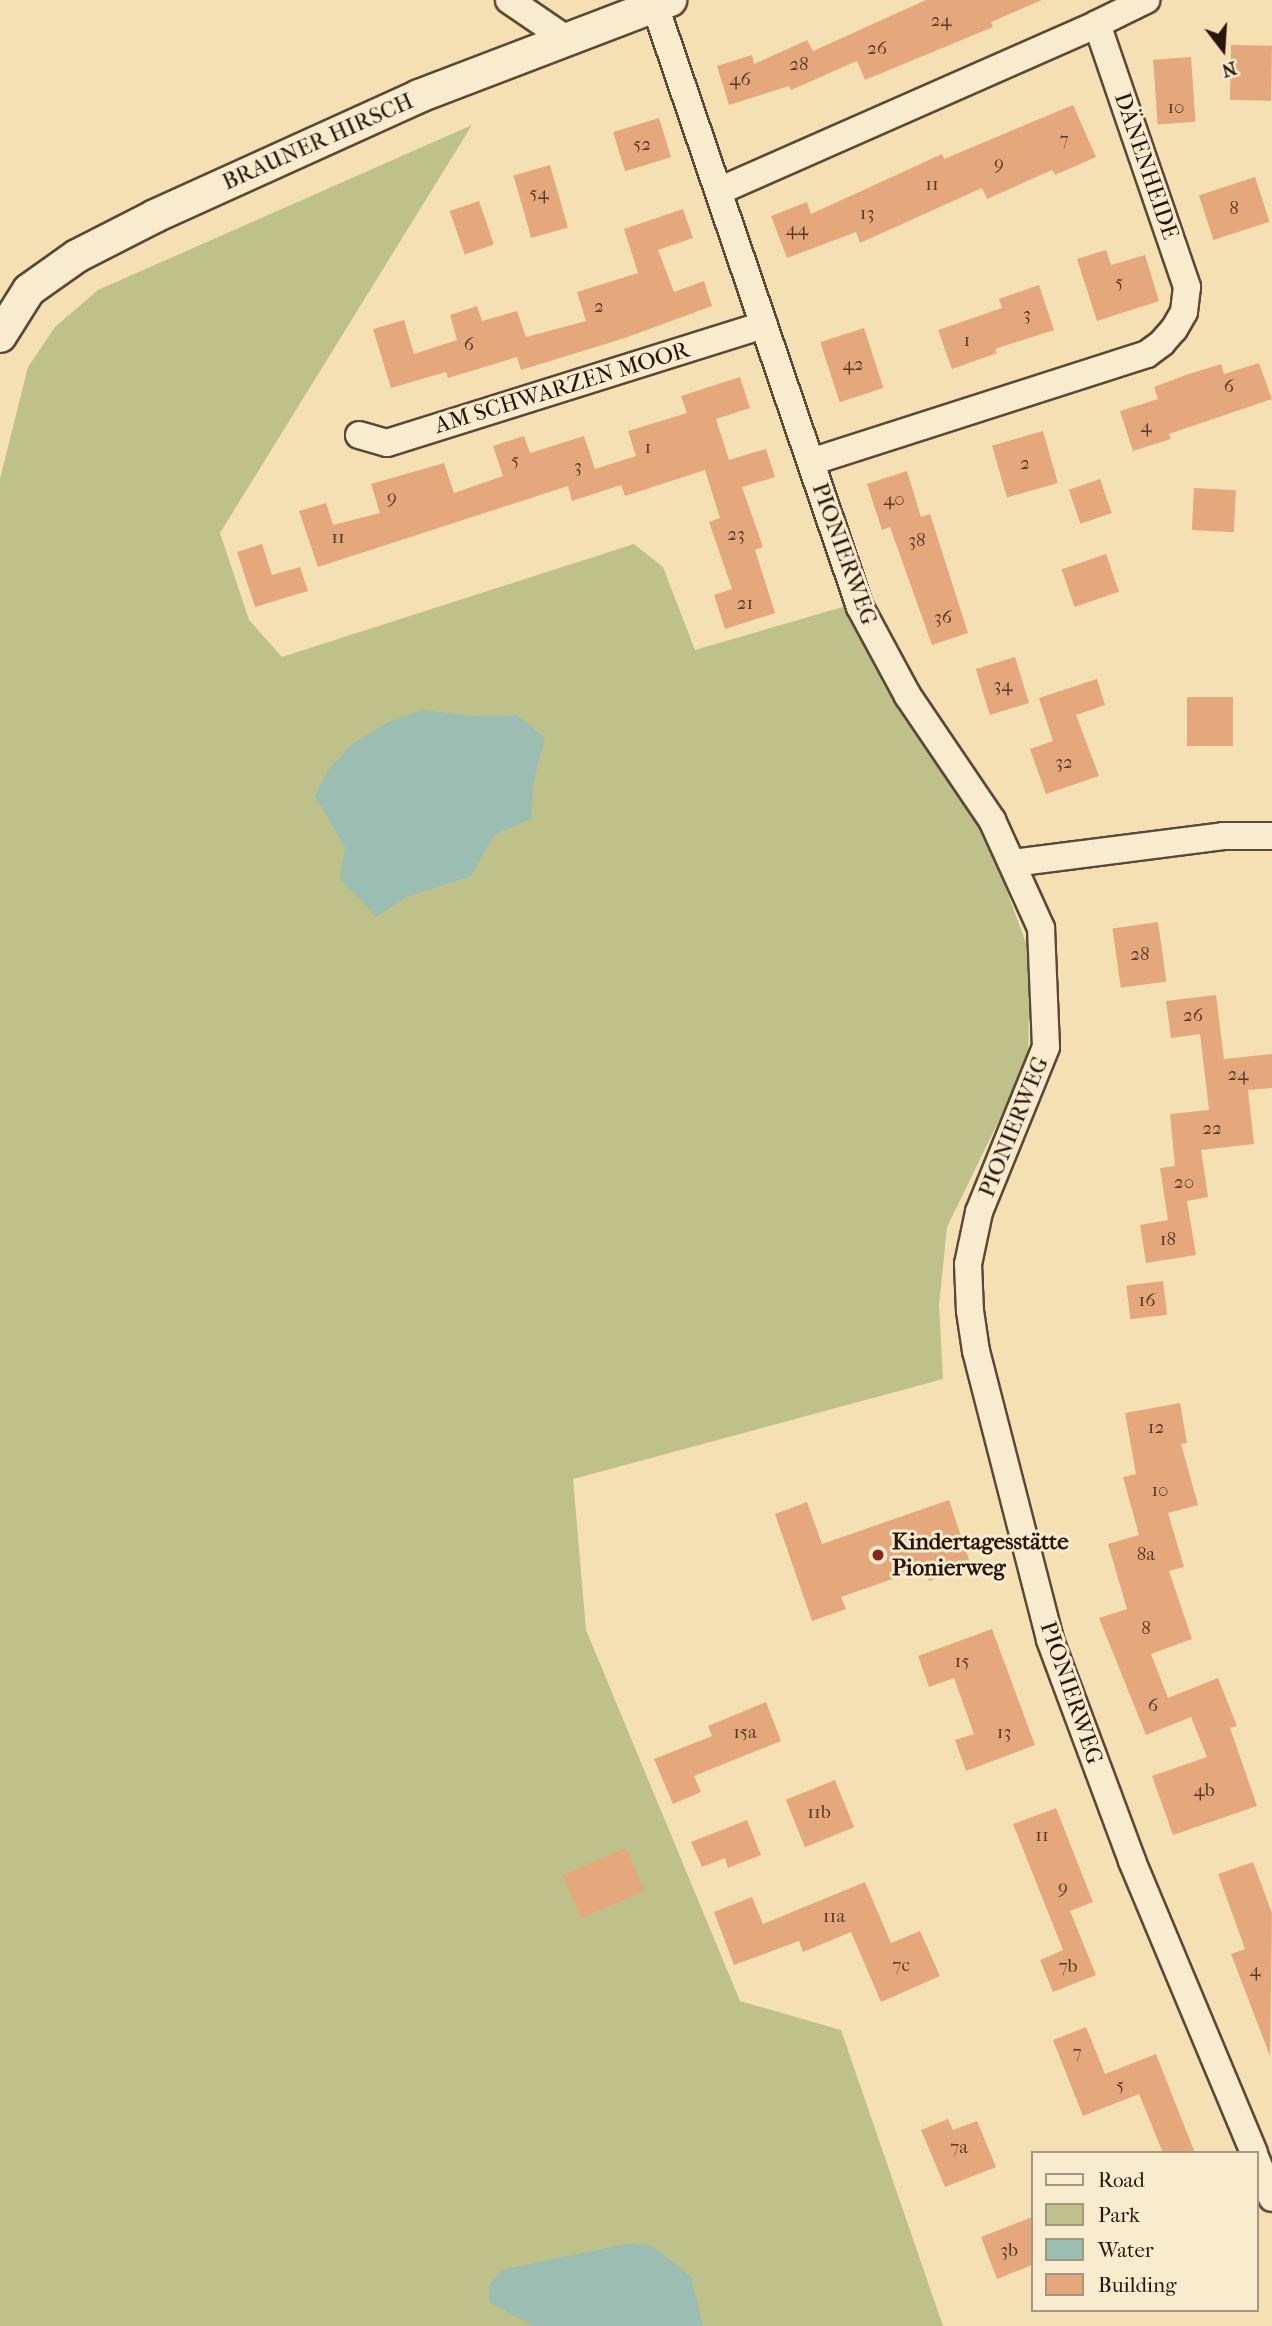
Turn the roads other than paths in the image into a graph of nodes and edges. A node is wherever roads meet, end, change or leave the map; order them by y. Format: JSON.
{"nodes":[{"id":1,"x":509,"y":0,"type":"edge"},
{"id":2,"x":1146,"y":0,"type":"edge"},
{"id":3,"x":659,"y":2,"type":"edge"},
{"id":4,"x":1097,"y":24,"type":"junction"},
{"id":5,"x":569,"y":41,"type":"junction"},
{"id":6,"x":719,"y":191,"type":"junction"},
{"id":7,"x":764,"y":325,"type":"junction"},
{"id":8,"x":0,"y":335,"type":"edge"},
{"id":9,"x":359,"y":435,"type":"dead end"},
{"id":10,"x":811,"y":462,"type":"junction"},
{"id":11,"x":1272,"y":836,"type":"edge"},
{"id":12,"x":1013,"y":863,"type":"junction"},
{"id":13,"x":1253,"y":2151,"type":"edge"},
{"id":14,"x":1258,"y":2164,"type":"edge"},
{"id":15,"x":1272,"y":2198,"type":"edge"}],
"edges":[{"from":1,"to":5,"type":"street"},
{"from":2,"to":4,"type":"street"},
{"from":3,"to":5,"type":"street","name":"BRAUNER HIRSCH"},
{"from":3,"to":6,"type":"street","name":"PIONIERWEG"},
{"from":4,"to":6,"type":"street"},
{"from":4,"to":10,"type":"street","name":"DÄNENHEIDE"},
{"from":5,"to":8,"type":"street","name":"BRAUNER HIRSCH"},
{"from":6,"to":7,"type":"street","name":"PIONIERWEG"},
{"from":7,"to":9,"type":"street","name":"AM SCHWARZEN MOOR"},
{"from":7,"to":10,"type":"street","name":"PIONIERWEG"},
{"from":10,"to":12,"type":"street","name":"PIONIERWEG"},
{"from":11,"to":12,"type":"street"},
{"from":12,"to":13,"type":"street","name":"PIONIERWEG"},
{"from":14,"to":15,"type":"street"}]}
